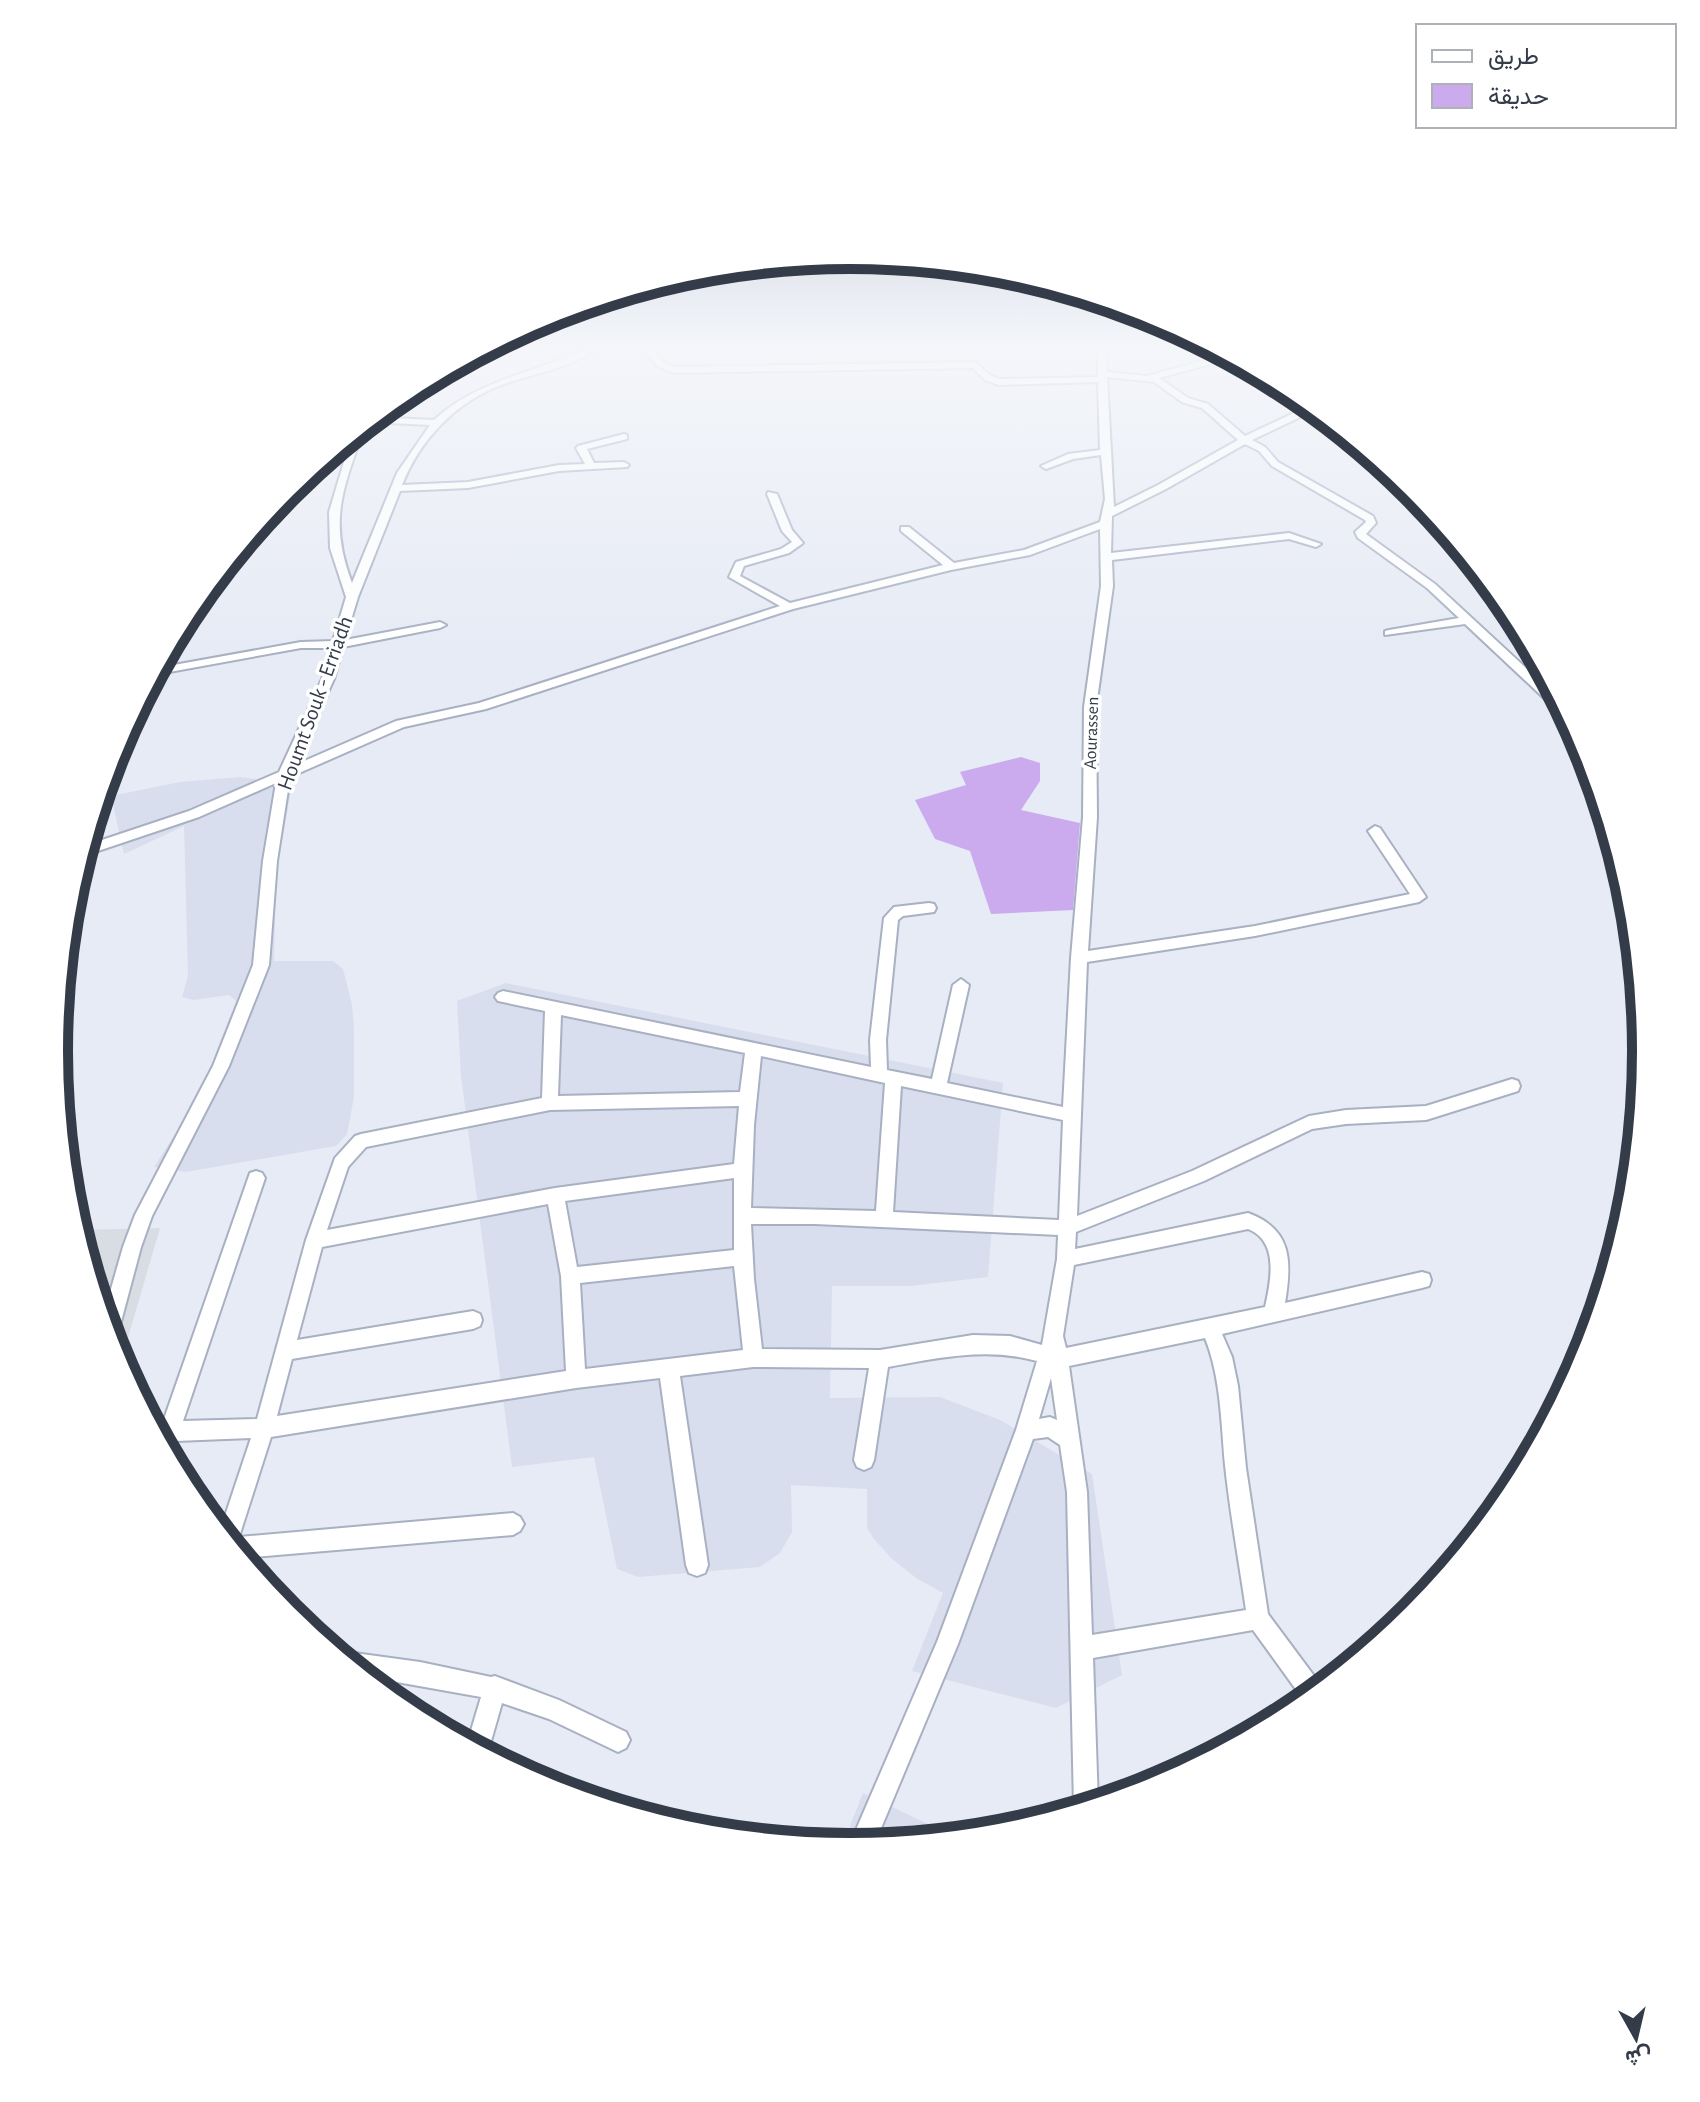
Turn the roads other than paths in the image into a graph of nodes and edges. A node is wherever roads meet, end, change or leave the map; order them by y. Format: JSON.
{"nodes":[{"id":1,"x":352,"y":449,"type":"edge"},
{"id":2,"x":420,"y":449,"type":"edge"},
{"id":3,"x":582,"y":449,"type":"edge"},
{"id":4,"x":1229,"y":449,"type":"edge"},
{"id":5,"x":1262,"y":449,"type":"edge"},
{"id":6,"x":1106,"y":452,"type":"joint"},
{"id":7,"x":590,"y":465,"type":"junction"},
{"id":8,"x":624,"y":465,"type":"dead end"},
{"id":9,"x":1046,"y":466,"type":"dead end"},
{"id":10,"x":396,"y":488,"type":"junction"},
{"id":11,"x":772,"y":494,"type":"dead end"},
{"id":12,"x":1106,"y":519,"type":"junction"},
{"id":13,"x":905,"y":529,"type":"dead end"},
{"id":14,"x":1316,"y":544,"type":"dead end"},
{"id":15,"x":1106,"y":557,"type":"junction"},
{"id":16,"x":952,"y":567,"type":"junction"},
{"id":17,"x":352,"y":597,"type":"junction"},
{"id":18,"x":789,"y":607,"type":"junction"},
{"id":19,"x":1464,"y":621,"type":"junction"},
{"id":20,"x":440,"y":625,"type":"dead end"},
{"id":21,"x":1389,"y":633,"type":"dead end"},
{"id":22,"x":336,"y":645,"type":"junction"},
{"id":23,"x":168,"y":669,"type":"edge"},
{"id":24,"x":1544,"y":692,"type":"edge"},
{"id":25,"x":284,"y":775,"type":"junction"},
{"id":26,"x":1375,"y":831,"type":"dead end"},
{"id":27,"x":96,"y":847,"type":"edge"},
{"id":28,"x":929,"y":908,"type":"dead end"},
{"id":29,"x":1079,"y":958,"type":"junction"},
{"id":30,"x":961,"y":985,"type":"dead end"},
{"id":31,"x":503,"y":997,"type":"dead end"},
{"id":32,"x":553,"y":1009,"type":"junction"},
{"id":33,"x":754,"y":1049,"type":"junction"},
{"id":34,"x":886,"y":1076,"type":"junction"},
{"id":35,"x":1512,"y":1086,"type":"dead end"},
{"id":36,"x":938,"y":1088,"type":"junction"},
{"id":37,"x":746,"y":1099,"type":"junction"},
{"id":38,"x":550,"y":1103,"type":"junction"},
{"id":39,"x":1071,"y":1115,"type":"junction"},
{"id":40,"x":741,"y":1170,"type":"junction"},
{"id":41,"x":256,"y":1178,"type":"dead end"},
{"id":42,"x":555,"y":1195,"type":"junction"},
{"id":43,"x":742,"y":1216,"type":"junction"},
{"id":44,"x":884,"y":1219,"type":"junction"},
{"id":45,"x":1066,"y":1228,"type":"junction"},
{"id":46,"x":315,"y":1240,"type":"junction"},
{"id":47,"x":743,"y":1257,"type":"junction"},
{"id":48,"x":1066,"y":1259,"type":"junction"},
{"id":49,"x":570,"y":1276,"type":"junction"},
{"id":50,"x":1422,"y":1280,"type":"dead end"},
{"id":51,"x":114,"y":1312,"type":"edge"},
{"id":52,"x":1273,"y":1314,"type":"junction"},
{"id":53,"x":473,"y":1320,"type":"dead end"},
{"id":54,"x":1210,"y":1328,"type":"junction"},
{"id":55,"x":284,"y":1351,"type":"junction"},
{"id":56,"x":1052,"y":1357,"type":"junction"},
{"id":57,"x":753,"y":1358,"type":"junction"},
{"id":58,"x":880,"y":1359,"type":"junction"},
{"id":59,"x":669,"y":1370,"type":"junction"},
{"id":60,"x":576,"y":1379,"type":"junction"},
{"id":61,"x":264,"y":1428,"type":"junction"},
{"id":62,"x":166,"y":1429,"type":"edge"},
{"id":63,"x":1026,"y":1430,"type":"junction"},
{"id":64,"x":170,"y":1436,"type":"edge"},
{"id":65,"x":1071,"y":1440,"type":"junction"},
{"id":66,"x":864,"y":1460,"type":"dead end"},
{"id":67,"x":513,"y":1524,"type":"dead end"},
{"id":68,"x":231,"y":1528,"type":"edge"},
{"id":69,"x":246,"y":1547,"type":"edge"},
{"id":70,"x":697,"y":1565,"type":"dead end"},
{"id":71,"x":1258,"y":1618,"type":"junction"},
{"id":72,"x":1083,"y":1648,"type":"junction"},
{"id":73,"x":367,"y":1665,"type":"edge"},
{"id":74,"x":1307,"y":1685,"type":"edge"},
{"id":75,"x":495,"y":1687,"type":"junction"},
{"id":76,"x":480,"y":1739,"type":"edge"},
{"id":77,"x":618,"y":1740,"type":"dead end"},
{"id":78,"x":1086,"y":1796,"type":"edge"},
{"id":79,"x":867,"y":1832,"type":"edge"}],
"edges":[{"from":1,"to":17,"type":"street"},
{"from":2,"to":10,"type":"street","name":"Houmt Souk - Erriadh"},
{"from":3,"to":7,"type":"street"},
{"from":4,"to":12,"type":"street"},
{"from":5,"to":19,"type":"street"},
{"from":6,"to":9,"type":"street"},
{"from":6,"to":12,"type":"street","name":"Aourassen"},
{"from":7,"to":8,"type":"street"},
{"from":7,"to":10,"type":"street"},
{"from":10,"to":17,"type":"street","name":"Houmt Souk - Erriadh"},
{"from":11,"to":18,"type":"street"},
{"from":12,"to":15,"type":"street","name":"Aourassen"},
{"from":12,"to":16,"type":"street"},
{"from":13,"to":16,"type":"street"},
{"from":14,"to":15,"type":"street"},
{"from":15,"to":29,"type":"street","name":"Aourassen"},
{"from":16,"to":18,"type":"street"},
{"from":17,"to":22,"type":"street","name":"Houmt Souk - Erriadh"},
{"from":18,"to":25,"type":"street"},
{"from":19,"to":21,"type":"street"},
{"from":19,"to":24,"type":"street"},
{"from":20,"to":22,"type":"street"},
{"from":22,"to":23,"type":"street"},
{"from":22,"to":25,"type":"street","name":"Houmt Souk - Erriadh"},
{"from":25,"to":27,"type":"street"},
{"from":25,"to":51,"type":"street","name":"Houmt Souk - Erriadh"},
{"from":26,"to":29,"type":"street"},
{"from":28,"to":34,"type":"street"},
{"from":29,"to":39,"type":"street","name":"Aourassen"},
{"from":30,"to":36,"type":"street"},
{"from":31,"to":32,"type":"street"},
{"from":32,"to":33,"type":"street"},
{"from":32,"to":38,"type":"street"},
{"from":33,"to":34,"type":"street"},
{"from":33,"to":37,"type":"street"},
{"from":34,"to":36,"type":"street"},
{"from":34,"to":44,"type":"street"},
{"from":35,"to":45,"type":"street"},
{"from":36,"to":39,"type":"street"},
{"from":37,"to":38,"type":"street"},
{"from":37,"to":40,"type":"street"},
{"from":38,"to":46,"type":"street"},
{"from":39,"to":45,"type":"street","name":"Aourassen"},
{"from":40,"to":42,"type":"street"},
{"from":40,"to":43,"type":"street"},
{"from":41,"to":62,"type":"street"},
{"from":42,"to":46,"type":"street"},
{"from":42,"to":49,"type":"street"},
{"from":43,"to":44,"type":"street"},
{"from":43,"to":47,"type":"street"},
{"from":44,"to":45,"type":"street"},
{"from":45,"to":48,"type":"street","name":"Aourassen"},
{"from":46,"to":55,"type":"street"},
{"from":47,"to":49,"type":"street"},
{"from":47,"to":57,"type":"street"},
{"from":48,"to":52,"type":"street"},
{"from":48,"to":56,"type":"street","name":"Aourassen"},
{"from":49,"to":60,"type":"street"},
{"from":50,"to":52,"type":"street"},
{"from":52,"to":54,"type":"street"},
{"from":53,"to":55,"type":"street"},
{"from":54,"to":56,"type":"street"},
{"from":54,"to":71,"type":"street"},
{"from":55,"to":61,"type":"street"},
{"from":56,"to":58,"type":"street"},
{"from":56,"to":63,"type":"street"},
{"from":56,"to":65,"type":"street","name":"Aourassen"},
{"from":57,"to":58,"type":"street"},
{"from":57,"to":59,"type":"street"},
{"from":58,"to":66,"type":"street"},
{"from":59,"to":60,"type":"street"},
{"from":59,"to":70,"type":"street"},
{"from":60,"to":61,"type":"street"},
{"from":61,"to":64,"type":"street"},
{"from":61,"to":68,"type":"street"},
{"from":63,"to":65,"type":"street"},
{"from":63,"to":79,"type":"street"},
{"from":65,"to":72,"type":"street","name":"Aourassen"},
{"from":67,"to":69,"type":"street"},
{"from":71,"to":72,"type":"street"},
{"from":71,"to":74,"type":"street"},
{"from":72,"to":78,"type":"street","name":"Aourassen"},
{"from":73,"to":75,"type":"street"},
{"from":75,"to":76,"type":"street"},
{"from":75,"to":77,"type":"street"}]}
